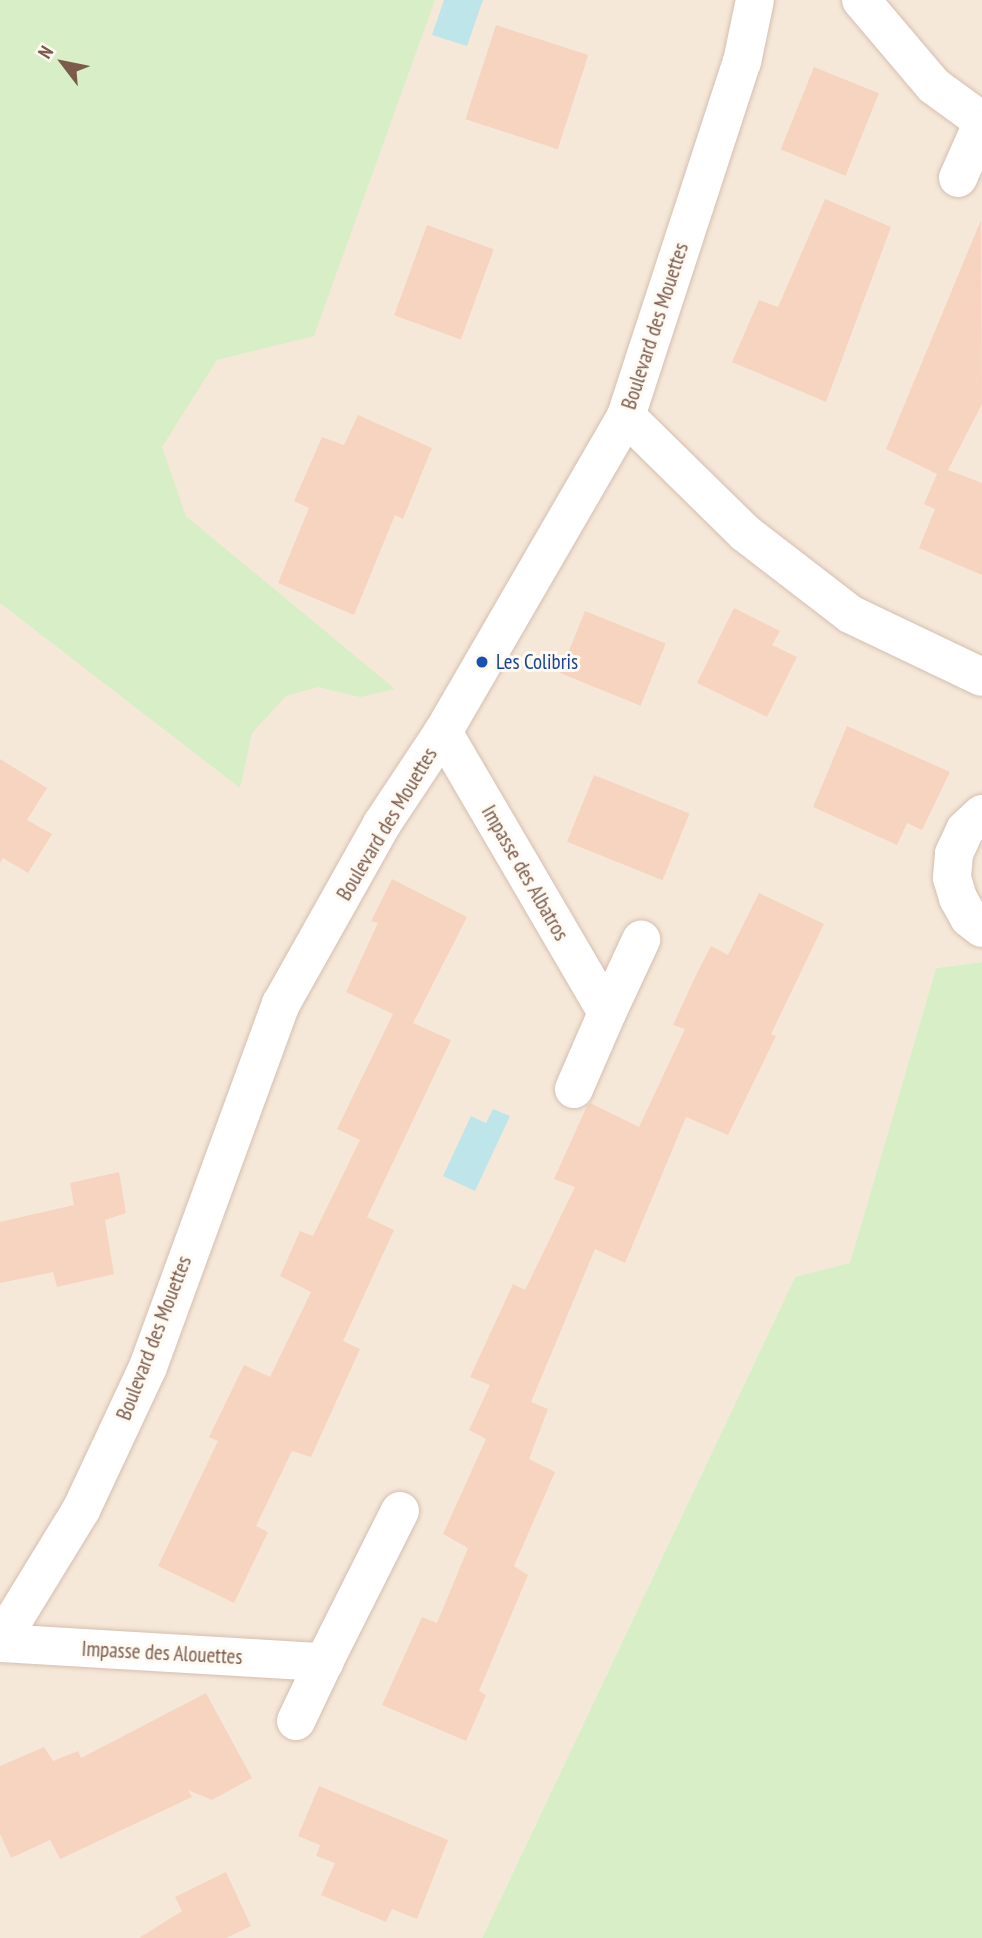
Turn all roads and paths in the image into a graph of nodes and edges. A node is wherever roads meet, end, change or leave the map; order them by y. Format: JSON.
{"nodes":[{"id":1,"x":755,"y":0,"type":"edge"},
{"id":2,"x":861,"y":0,"type":"edge"},
{"id":3,"x":982,"y":122,"type":"edge"},
{"id":4,"x":958,"y":178,"type":"dead end"},
{"id":5,"x":626,"y":416,"type":"junction"},
{"id":6,"x":982,"y":677,"type":"edge"},
{"id":7,"x":443,"y":732,"type":"junction"},
{"id":8,"x":982,"y":791,"type":"edge"},
{"id":9,"x":982,"y":814,"type":"edge"},
{"id":10,"x":954,"y":854,"type":"junction"},
{"id":11,"x":982,"y":928,"type":"edge"},
{"id":12,"x":641,"y":940,"type":"dead end"},
{"id":13,"x":607,"y":1013,"type":"junction"},
{"id":14,"x":574,"y":1088,"type":"dead end"},
{"id":15,"x":400,"y":1511,"type":"dead end"},
{"id":16,"x":0,"y":1643,"type":"edge"},
{"id":17,"x":324,"y":1662,"type":"junction"},
{"id":18,"x":296,"y":1721,"type":"dead end"}],
"edges":[{"from":1,"to":5,"type":"street","name":"Boulevard des Mouettes"},
{"from":2,"to":3,"type":"street"},
{"from":3,"to":4,"type":"street"},
{"from":5,"to":6,"type":"street"},
{"from":5,"to":7,"type":"street","name":"Boulevard des Mouettes"},
{"from":7,"to":13,"type":"street","name":"Impasse des Albatros"},
{"from":7,"to":16,"type":"street","name":"Boulevard des Mouettes"},
{"from":8,"to":10,"type":"street"},
{"from":9,"to":10,"type":"street"},
{"from":10,"to":11,"type":"street"},
{"from":12,"to":13,"type":"street"},
{"from":13,"to":14,"type":"street"},
{"from":15,"to":17,"type":"street"},
{"from":16,"to":17,"type":"street","name":"Impasse des Alouettes"},
{"from":17,"to":18,"type":"street"}]}
